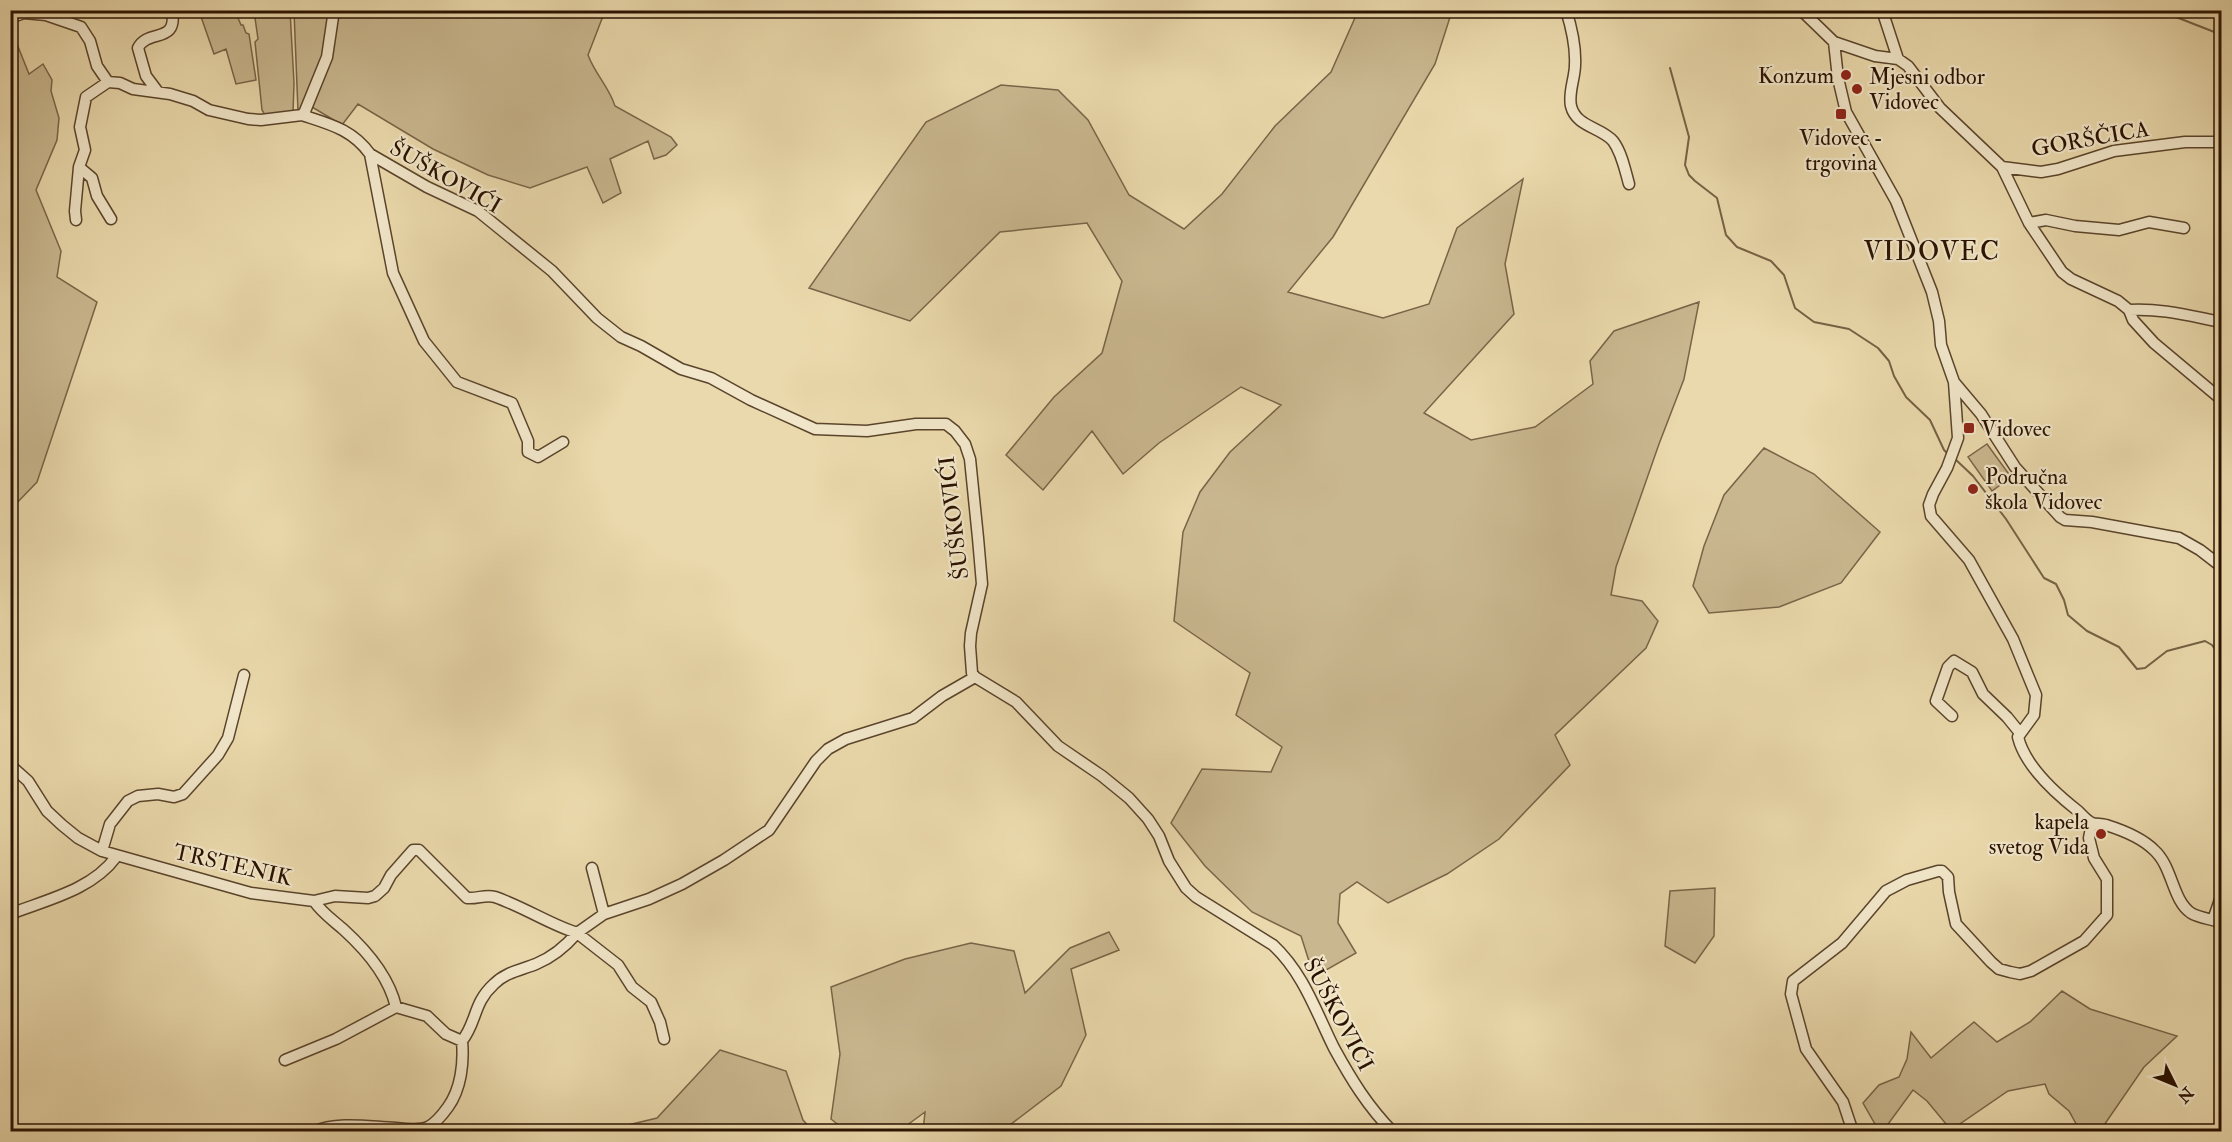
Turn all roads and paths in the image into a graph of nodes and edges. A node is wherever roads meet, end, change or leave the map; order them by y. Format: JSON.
{"nodes":[{"id":1,"x":172,"y":10,"type":"edge"},
{"id":2,"x":334,"y":10,"type":"edge"},
{"id":3,"x":1566,"y":10,"type":"edge"},
{"id":4,"x":1801,"y":10,"type":"edge"},
{"id":5,"x":1882,"y":10,"type":"edge"},
{"id":6,"x":10,"y":18,"type":"edge"},
{"id":7,"x":1834,"y":42,"type":"junction"},
{"id":8,"x":1898,"y":60,"type":"junction"},
{"id":9,"x":108,"y":82,"type":"junction"},
{"id":10,"x":158,"y":92,"type":"junction"},
{"id":11,"x":302,"y":115,"type":"junction"},
{"id":12,"x":2222,"y":142,"type":"edge"},
{"id":13,"x":370,"y":154,"type":"junction"},
{"id":14,"x":79,"y":167,"type":"junction"},
{"id":15,"x":2002,"y":167,"type":"junction"},
{"id":16,"x":1629,"y":184,"type":"dead end"},
{"id":17,"x":111,"y":219,"type":"dead end"},
{"id":18,"x":76,"y":220,"type":"dead end"},
{"id":19,"x":2029,"y":223,"type":"junction"},
{"id":20,"x":2184,"y":228,"type":"dead end"},
{"id":21,"x":2129,"y":310,"type":"junction"},
{"id":22,"x":2222,"y":322,"type":"edge"},
{"id":23,"x":1954,"y":382,"type":"junction"},
{"id":24,"x":2222,"y":400,"type":"edge"},
{"id":25,"x":563,"y":442,"type":"dead end"},
{"id":26,"x":2222,"y":567,"type":"edge"},
{"id":27,"x":244,"y":675,"type":"dead end"},
{"id":28,"x":975,"y":677,"type":"junction"},
{"id":29,"x":1952,"y":716,"type":"dead end"},
{"id":30,"x":2020,"y":733,"type":"junction"},
{"id":31,"x":10,"y":765,"type":"edge"},
{"id":32,"x":2092,"y":823,"type":"junction"},
{"id":33,"x":102,"y":851,"type":"junction"},
{"id":34,"x":116,"y":856,"type":"junction"},
{"id":35,"x":592,"y":868,"type":"dead end"},
{"id":36,"x":2222,"y":894,"type":"edge"},
{"id":37,"x":314,"y":901,"type":"junction"},
{"id":38,"x":10,"y":914,"type":"edge"},
{"id":39,"x":604,"y":914,"type":"junction"},
{"id":40,"x":2217,"y":921,"type":"edge"},
{"id":41,"x":578,"y":933,"type":"junction"},
{"id":42,"x":396,"y":1007,"type":"junction"},
{"id":43,"x":664,"y":1039,"type":"dead end"},
{"id":44,"x":462,"y":1041,"type":"junction"},
{"id":45,"x":285,"y":1060,"type":"dead end"},
{"id":46,"x":313,"y":1131,"type":"edge"},
{"id":47,"x":1393,"y":1131,"type":"edge"},
{"id":48,"x":1853,"y":1131,"type":"edge"}],
"edges":[{"from":1,"to":10,"type":"street"},
{"from":2,"to":11,"type":"street"},
{"from":3,"to":16,"type":"street"},
{"from":4,"to":7,"type":"street"},
{"from":5,"to":8,"type":"street"},
{"from":6,"to":9,"type":"street"},
{"from":7,"to":8,"type":"street"},
{"from":7,"to":23,"type":"street"},
{"from":8,"to":15,"type":"street"},
{"from":9,"to":10,"type":"street"},
{"from":9,"to":14,"type":"street"},
{"from":10,"to":11,"type":"street"},
{"from":11,"to":13,"type":"street","name":"ŠUŠKOVIĆI"},
{"from":12,"to":15,"type":"street","name":"GORŠČICA"},
{"from":13,"to":25,"type":"street","name":"ŠUŠKOVIĆI"},
{"from":13,"to":28,"type":"street","name":"ŠUŠKOVIĆI"},
{"from":14,"to":17,"type":"street"},
{"from":14,"to":18,"type":"street"},
{"from":15,"to":19,"type":"street"},
{"from":19,"to":20,"type":"street"},
{"from":19,"to":21,"type":"street"},
{"from":21,"to":22,"type":"street"},
{"from":21,"to":24,"type":"street"},
{"from":23,"to":26,"type":"street"},
{"from":23,"to":30,"type":"street"},
{"from":27,"to":33,"type":"street"},
{"from":28,"to":39,"type":"street"},
{"from":28,"to":47,"type":"street","name":"ŠUŠKOVIĆI"},
{"from":29,"to":30,"type":"street"},
{"from":30,"to":32,"type":"street"},
{"from":31,"to":33,"type":"street","name":"TRSTENIK"},
{"from":32,"to":40,"type":"street"},
{"from":32,"to":48,"type":"street"},
{"from":33,"to":34,"type":"street","name":"TRSTENIK"},
{"from":34,"to":37,"type":"street","name":"TRSTENIK"},
{"from":34,"to":38,"type":"street"},
{"from":35,"to":39,"type":"street"},
{"from":36,"to":40,"type":"street"},
{"from":37,"to":41,"type":"street","name":"TRSTENIK"},
{"from":37,"to":42,"type":"street"},
{"from":39,"to":41,"type":"street"},
{"from":41,"to":43,"type":"street","name":"TRSTENIK"},
{"from":41,"to":44,"type":"street"},
{"from":42,"to":44,"type":"street"},
{"from":42,"to":45,"type":"street"},
{"from":44,"to":46,"type":"street"}]}
